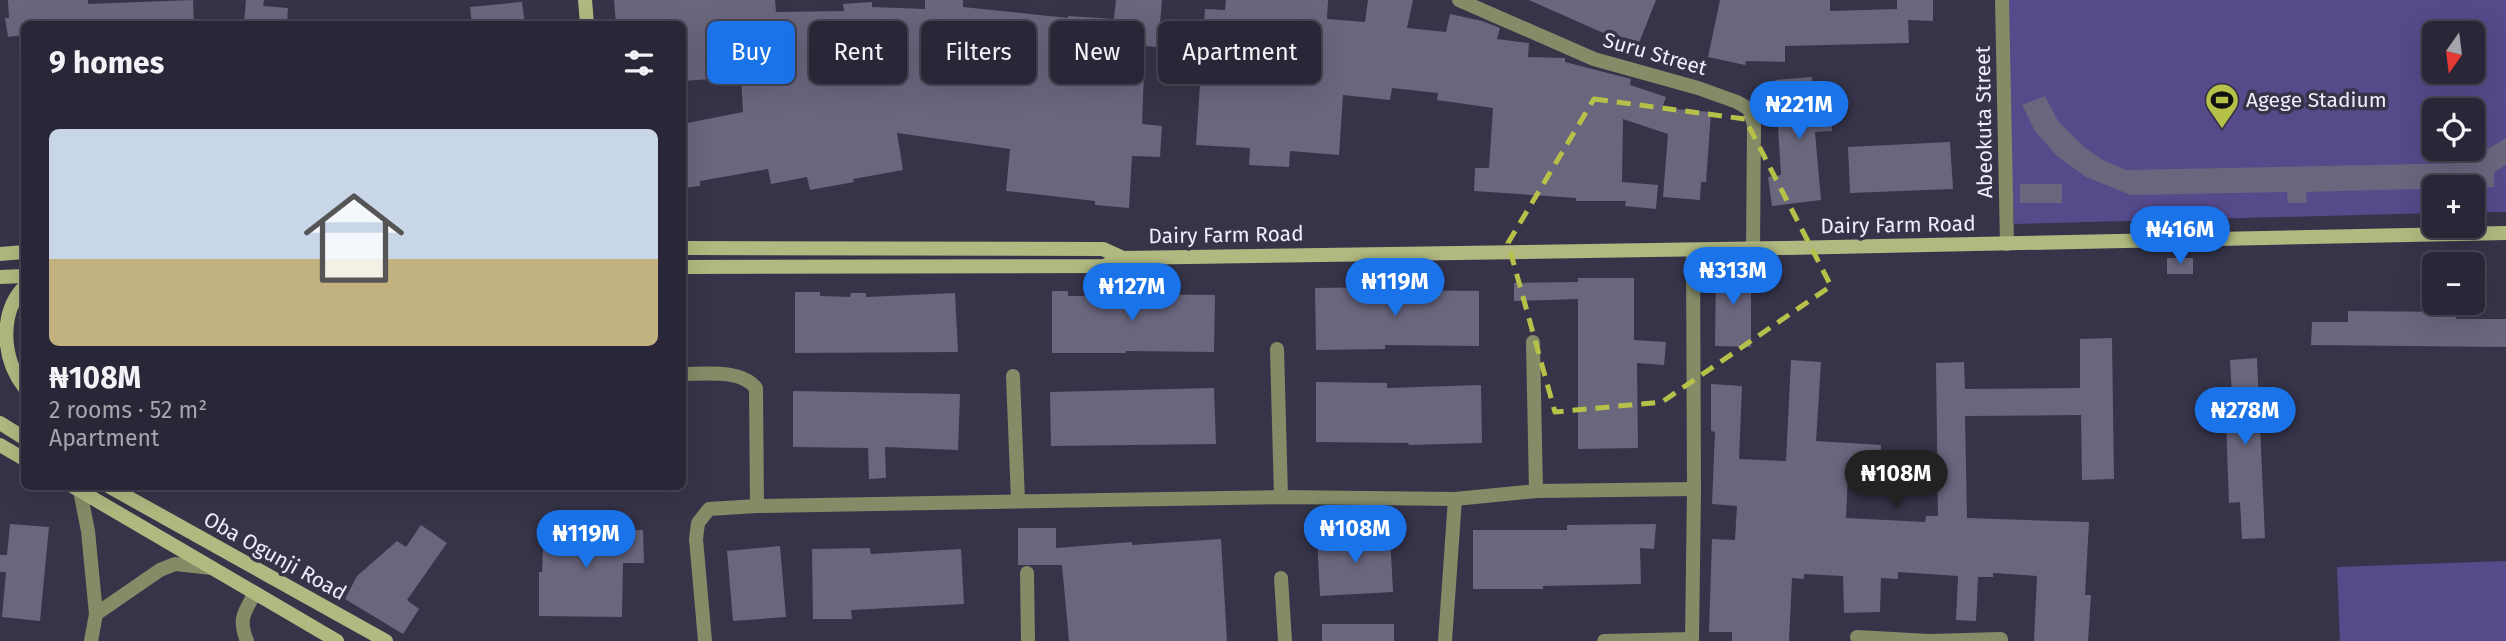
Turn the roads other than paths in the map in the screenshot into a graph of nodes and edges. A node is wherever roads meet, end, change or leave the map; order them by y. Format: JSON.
{"nodes":[{"id":1,"x":585,"y":0,"type":"edge"},
{"id":2,"x":1459,"y":0,"type":"edge"},
{"id":3,"x":2002,"y":0,"type":"edge"},
{"id":4,"x":586,"y":21,"type":"edge"},
{"id":5,"x":2506,"y":233,"type":"edge"},
{"id":6,"x":2007,"y":244,"type":"junction"},
{"id":7,"x":686,"y":248,"type":"edge"},
{"id":8,"x":1753,"y":249,"type":"junction"},
{"id":9,"x":1693,"y":250,"type":"junction"},
{"id":10,"x":21,"y":252,"type":"edge"},
{"id":11,"x":0,"y":254,"type":"edge"},
{"id":12,"x":1122,"y":257,"type":"junction"},
{"id":13,"x":686,"y":267,"type":"edge"},
{"id":14,"x":21,"y":276,"type":"edge"},
{"id":15,"x":0,"y":277,"type":"edge"},
{"id":16,"x":21,"y":291,"type":"edge"},
{"id":17,"x":1533,"y":342,"type":"dead end"},
{"id":18,"x":1277,"y":349,"type":"dead end"},
{"id":19,"x":686,"y":374,"type":"edge"},
{"id":20,"x":1013,"y":376,"type":"dead end"},
{"id":21,"x":21,"y":383,"type":"edge"},
{"id":22,"x":0,"y":423,"type":"edge"},
{"id":23,"x":21,"y":436,"type":"edge"},
{"id":24,"x":0,"y":445,"type":"edge"},
{"id":25,"x":21,"y":457,"type":"edge"},
{"id":26,"x":1694,"y":489,"type":"junction"},
{"id":27,"x":76,"y":490,"type":"edge"},
{"id":28,"x":78,"y":490,"type":"edge"},
{"id":29,"x":116,"y":490,"type":"edge"},
{"id":30,"x":1536,"y":491,"type":"junction"},
{"id":31,"x":1281,"y":497,"type":"junction"},
{"id":32,"x":1455,"y":499,"type":"junction"},
{"id":33,"x":1018,"y":501,"type":"junction"},
{"id":34,"x":757,"y":506,"type":"junction"},
{"id":35,"x":212,"y":568,"type":"junction"},
{"id":36,"x":1027,"y":573,"type":"dead end"},
{"id":37,"x":267,"y":575,"type":"junction"},
{"id":38,"x":1281,"y":578,"type":"dead end"},
{"id":39,"x":255,"y":593,"type":"junction"},
{"id":40,"x":96,"y":614,"type":"junction"},
{"id":41,"x":1857,"y":637,"type":"dead end"},
{"id":42,"x":2001,"y":639,"type":"dead end"},
{"id":43,"x":1692,"y":640,"type":"edge"},
{"id":44,"x":91,"y":641,"type":"edge"},
{"id":45,"x":247,"y":641,"type":"edge"},
{"id":46,"x":337,"y":641,"type":"edge"},
{"id":47,"x":386,"y":641,"type":"edge"},
{"id":48,"x":705,"y":641,"type":"edge"},
{"id":49,"x":1028,"y":641,"type":"edge"},
{"id":50,"x":1285,"y":641,"type":"edge"},
{"id":51,"x":1445,"y":641,"type":"edge"},
{"id":52,"x":1604,"y":641,"type":"edge"}],
"edges":[{"from":1,"to":4,"type":"main road"},
{"from":2,"to":8,"type":"street","name":"Suru Street"},
{"from":3,"to":6,"type":"street","name":"Abeokuta Street"},
{"from":5,"to":6,"type":"main road","name":"Dairy Farm Road"},
{"from":6,"to":8,"type":"main road","name":"Dairy Farm Road"},
{"from":7,"to":12,"type":"main road","name":"Dairy Farm Road"},
{"from":8,"to":9,"type":"main road","name":"Dairy Farm Road"},
{"from":9,"to":12,"type":"main road","name":"Dairy Farm Road"},
{"from":9,"to":26,"type":"street"},
{"from":10,"to":11,"type":"main road"},
{"from":12,"to":13,"type":"main road","name":"Dairy Farm Road"},
{"from":14,"to":15,"type":"main road"},
{"from":16,"to":21,"type":"main road"},
{"from":17,"to":30,"type":"street"},
{"from":18,"to":31,"type":"street"},
{"from":19,"to":34,"type":"street"},
{"from":20,"to":33,"type":"street"},
{"from":22,"to":23,"type":"main road"},
{"from":24,"to":25,"type":"main road"},
{"from":26,"to":30,"type":"street"},
{"from":26,"to":43,"type":"street"},
{"from":27,"to":40,"type":"street"},
{"from":28,"to":35,"type":"main road","name":"Oba Ogunji Road"},
{"from":29,"to":37,"type":"main road","name":"Oba Ogunji Road"},
{"from":30,"to":32,"type":"street"},
{"from":31,"to":32,"type":"street"},
{"from":31,"to":33,"type":"street"},
{"from":32,"to":51,"type":"street"},
{"from":33,"to":34,"type":"street"},
{"from":34,"to":48,"type":"street"},
{"from":35,"to":39,"type":"main road","name":"Oba Ogunji Road"},
{"from":35,"to":40,"type":"street"},
{"from":36,"to":49,"type":"street"},
{"from":37,"to":39,"type":"main road"},
{"from":37,"to":47,"type":"main road","name":"Oba Ogunji Road"},
{"from":38,"to":50,"type":"street"},
{"from":39,"to":45,"type":"street"},
{"from":39,"to":46,"type":"main road","name":"Oba Ogunji Road"},
{"from":40,"to":44,"type":"street"},
{"from":41,"to":42,"type":"street"},
{"from":43,"to":52,"type":"street"}]}
